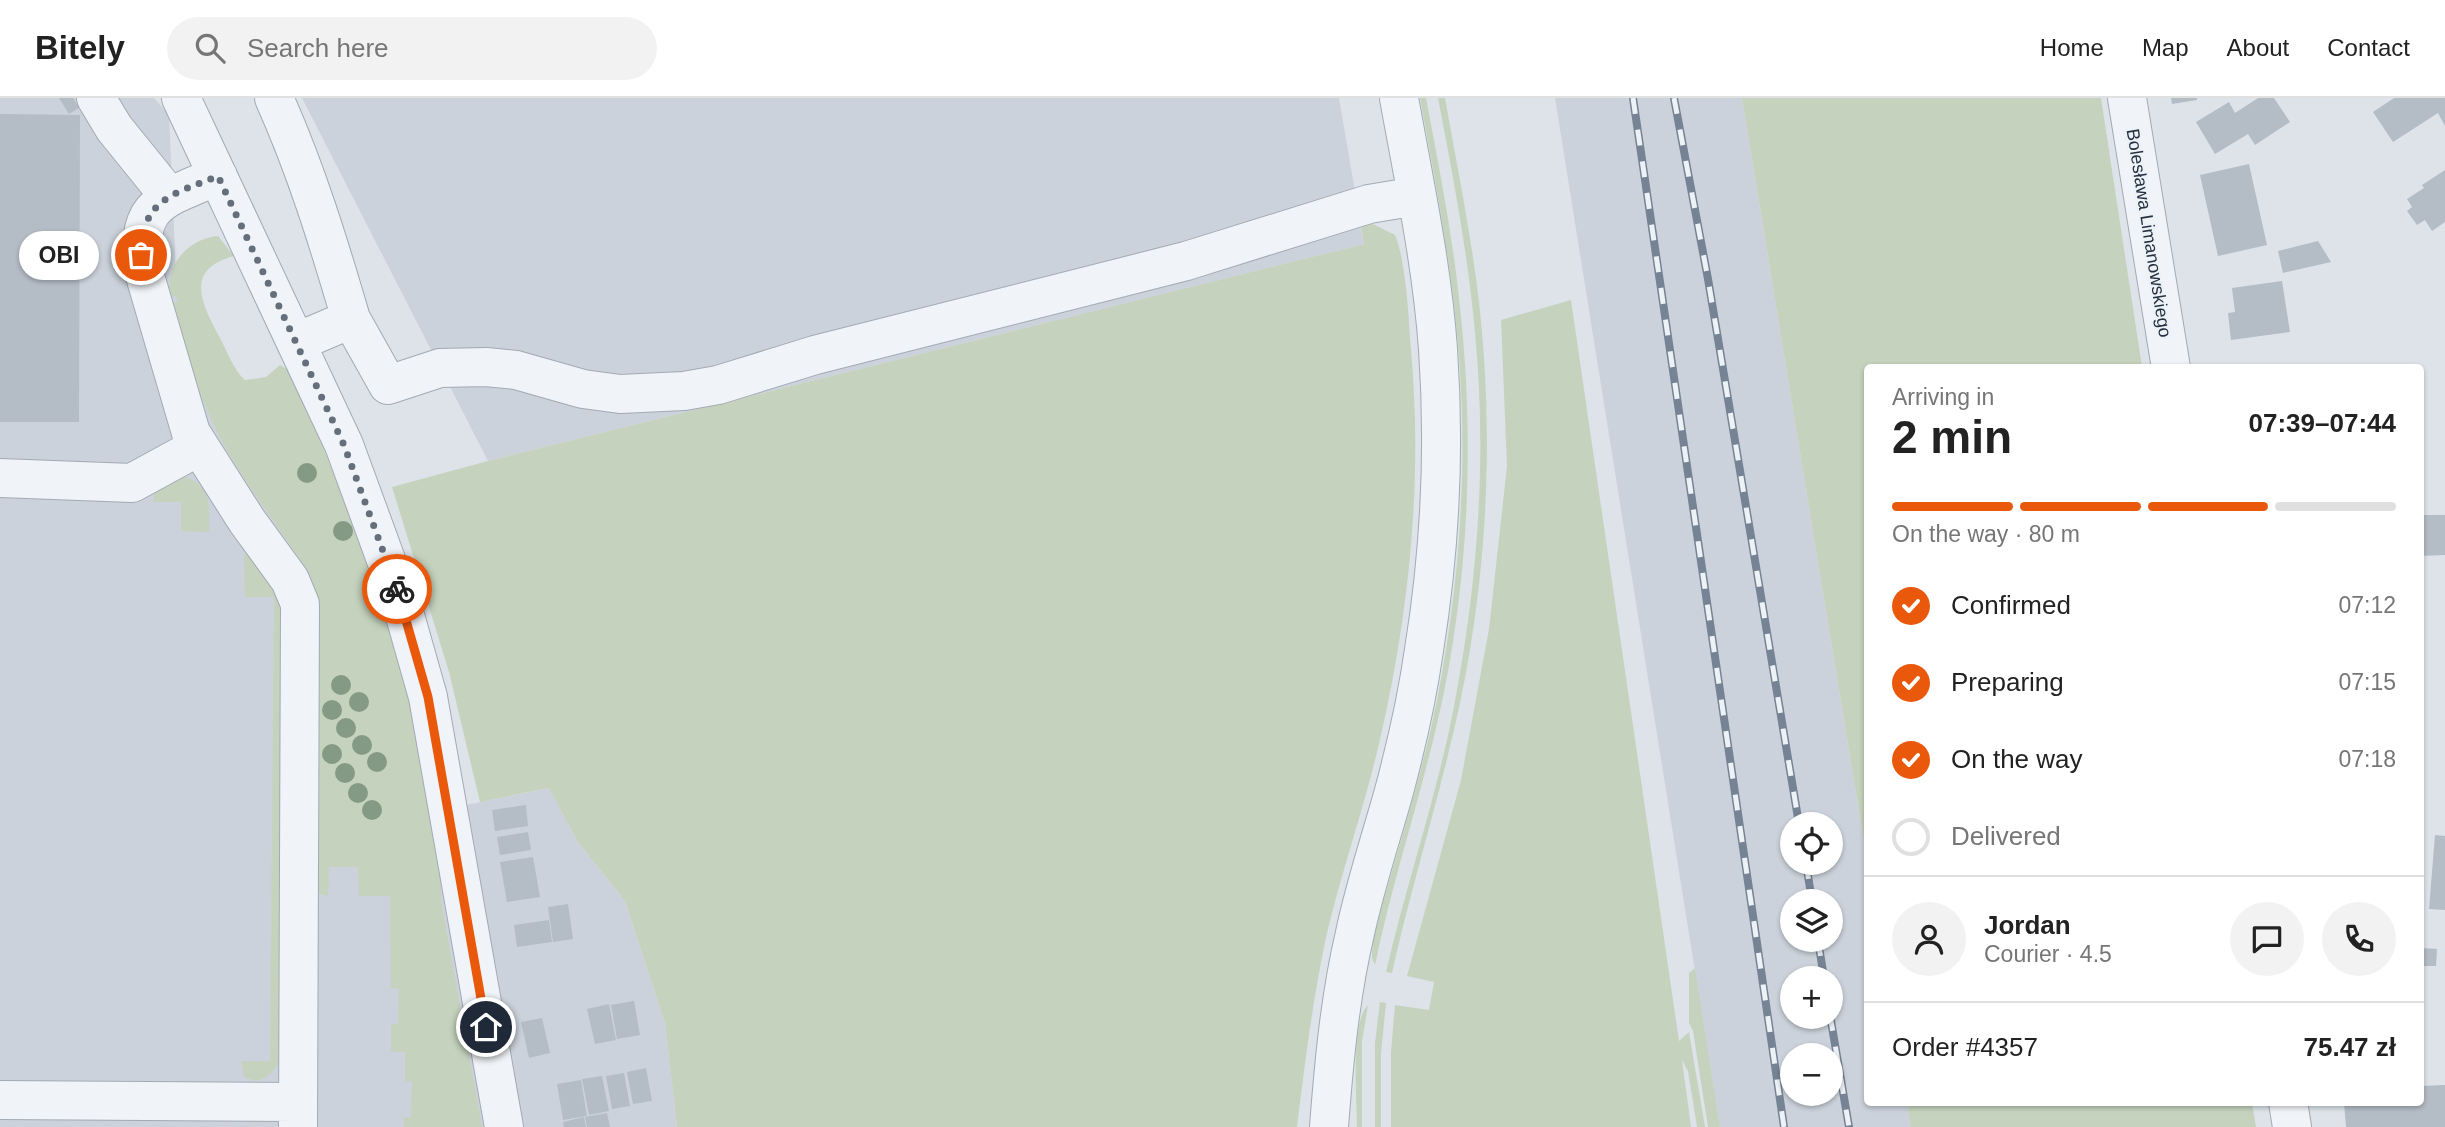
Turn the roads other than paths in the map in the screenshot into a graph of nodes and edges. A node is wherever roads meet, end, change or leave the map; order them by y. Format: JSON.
{"nodes":[{"id":1,"x":96,"y":98,"type":"edge"},
{"id":2,"x":181,"y":98,"type":"edge"},
{"id":3,"x":274,"y":98,"type":"edge"},
{"id":4,"x":1399,"y":98,"type":"edge"},
{"id":5,"x":2127,"y":98,"type":"edge"},
{"id":6,"x":218,"y":176,"type":"junction"},
{"id":7,"x":169,"y":196,"type":"junction"},
{"id":8,"x":1417,"y":196,"type":"junction"},
{"id":9,"x":351,"y":319,"type":"junction"},
{"id":10,"x":297,"y":342,"type":"junction"},
{"id":11,"x":2170,"y":364,"type":"edge"},
{"id":12,"x":198,"y":447,"type":"junction"},
{"id":13,"x":0,"y":478,"type":"edge"},
{"id":14,"x":0,"y":1100,"type":"edge"},
{"id":15,"x":2289,"y":1106,"type":"edge"},
{"id":16,"x":298,"y":1114,"type":"edge"},
{"id":17,"x":504,"y":1127,"type":"edge"},
{"id":18,"x":1329,"y":1127,"type":"edge"},
{"id":19,"x":2292,"y":1127,"type":"edge"}],
"edges":[{"from":1,"to":7,"type":"street"},
{"from":2,"to":6,"type":"street"},
{"from":3,"to":9,"type":"street"},
{"from":4,"to":8,"type":"street"},
{"from":5,"to":11,"type":"street","name":"Bolesława Limanowskiego"},
{"from":6,"to":7,"type":"street"},
{"from":6,"to":10,"type":"street"},
{"from":7,"to":12,"type":"street"},
{"from":8,"to":9,"type":"street"},
{"from":8,"to":18,"type":"street"},
{"from":9,"to":10,"type":"street"},
{"from":10,"to":17,"type":"street"},
{"from":12,"to":13,"type":"street"},
{"from":12,"to":16,"type":"street"},
{"from":14,"to":16,"type":"street"},
{"from":15,"to":19,"type":"street"}]}
